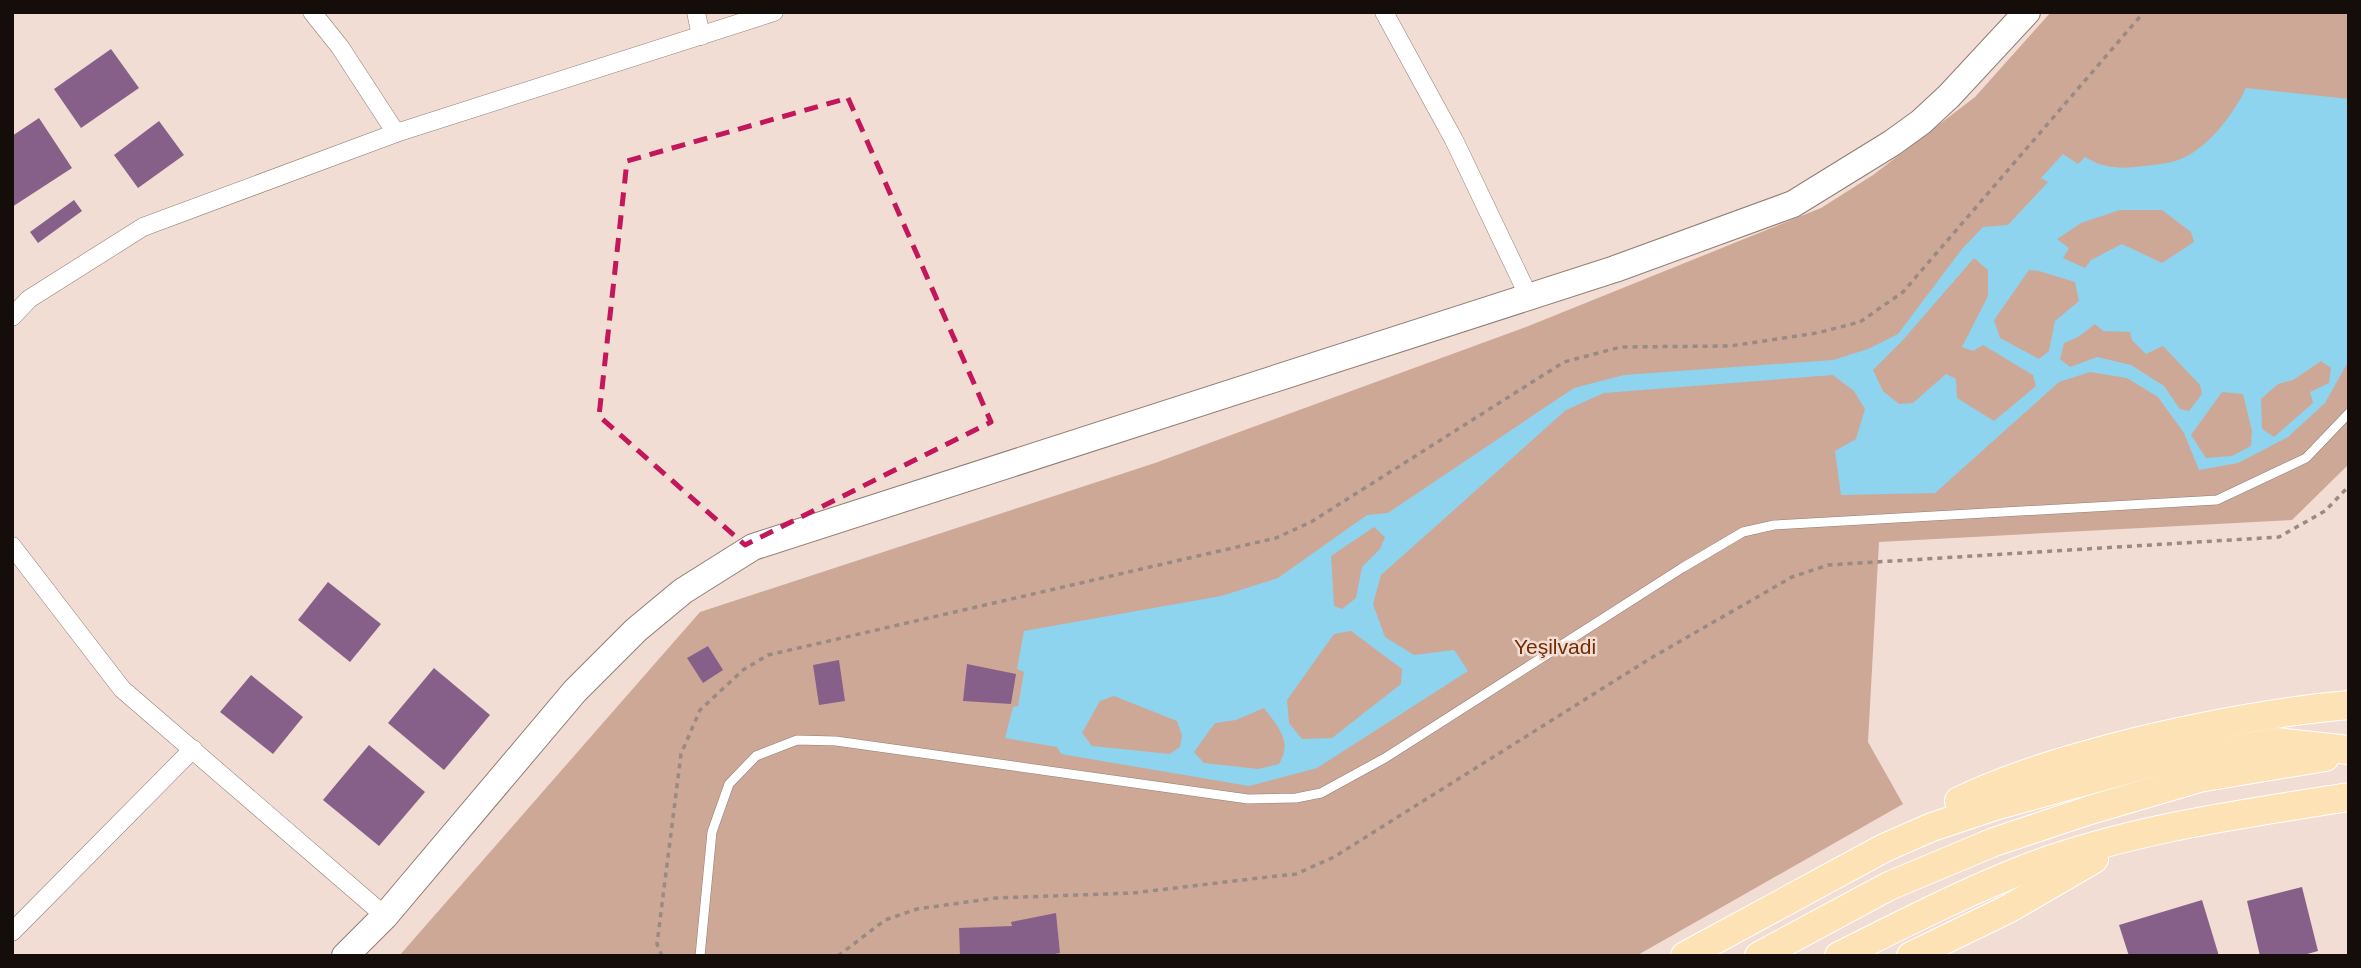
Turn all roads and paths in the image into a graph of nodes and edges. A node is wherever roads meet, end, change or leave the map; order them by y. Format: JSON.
{"nodes":[{"id":1,"x":312,"y":12,"type":"edge"},
{"id":2,"x":696,"y":12,"type":"edge"},
{"id":3,"x":774,"y":12,"type":"edge"},
{"id":4,"x":1384,"y":12,"type":"edge"},
{"id":5,"x":2027,"y":12,"type":"edge"},
{"id":6,"x":2144,"y":12,"type":"edge"},
{"id":7,"x":701,"y":36,"type":"junction"},
{"id":8,"x":397,"y":133,"type":"junction"},
{"id":9,"x":1529,"y":297,"type":"junction"},
{"id":10,"x":12,"y":317,"type":"edge"},
{"id":11,"x":2349,"y":413,"type":"edge"},
{"id":12,"x":2349,"y":486,"type":"edge"},
{"id":13,"x":12,"y":546,"type":"edge"},
{"id":14,"x":2349,"y":705,"type":"edge"},
{"id":15,"x":193,"y":749,"type":"junction"},
{"id":16,"x":2349,"y":751,"type":"edge"},
{"id":17,"x":2349,"y":797,"type":"edge"},
{"id":18,"x":1932,"y":827,"type":"junction"},
{"id":19,"x":2133,"y":836,"type":"junction"},
{"id":20,"x":385,"y":916,"type":"junction"},
{"id":21,"x":12,"y":932,"type":"edge"},
{"id":22,"x":345,"y":956,"type":"edge"},
{"id":23,"x":662,"y":956,"type":"edge"},
{"id":24,"x":700,"y":956,"type":"edge"},
{"id":25,"x":838,"y":956,"type":"edge"},
{"id":26,"x":1685,"y":956,"type":"edge"},
{"id":27,"x":1759,"y":956,"type":"edge"},
{"id":28,"x":1839,"y":956,"type":"edge"},
{"id":29,"x":1911,"y":956,"type":"edge"}],
"edges":[{"from":1,"to":8,"type":"street"},
{"from":2,"to":7,"type":"street"},
{"from":3,"to":7,"type":"street"},
{"from":4,"to":9,"type":"street"},
{"from":5,"to":9,"type":"street"},
{"from":6,"to":23,"type":"path"},
{"from":7,"to":8,"type":"street"},
{"from":8,"to":10,"type":"street"},
{"from":9,"to":20,"type":"street"},
{"from":11,"to":24,"type":"lane"},
{"from":12,"to":25,"type":"path"},
{"from":13,"to":15,"type":"street"},
{"from":14,"to":18,"type":"main road"},
{"from":15,"to":20,"type":"street"},
{"from":15,"to":21,"type":"street"},
{"from":16,"to":18,"type":"main road"},
{"from":16,"to":27,"type":"main road"},
{"from":17,"to":19,"type":"main road"},
{"from":18,"to":26,"type":"main road"},
{"from":19,"to":28,"type":"main road"},
{"from":19,"to":29,"type":"main road"},
{"from":20,"to":22,"type":"street"}]}
